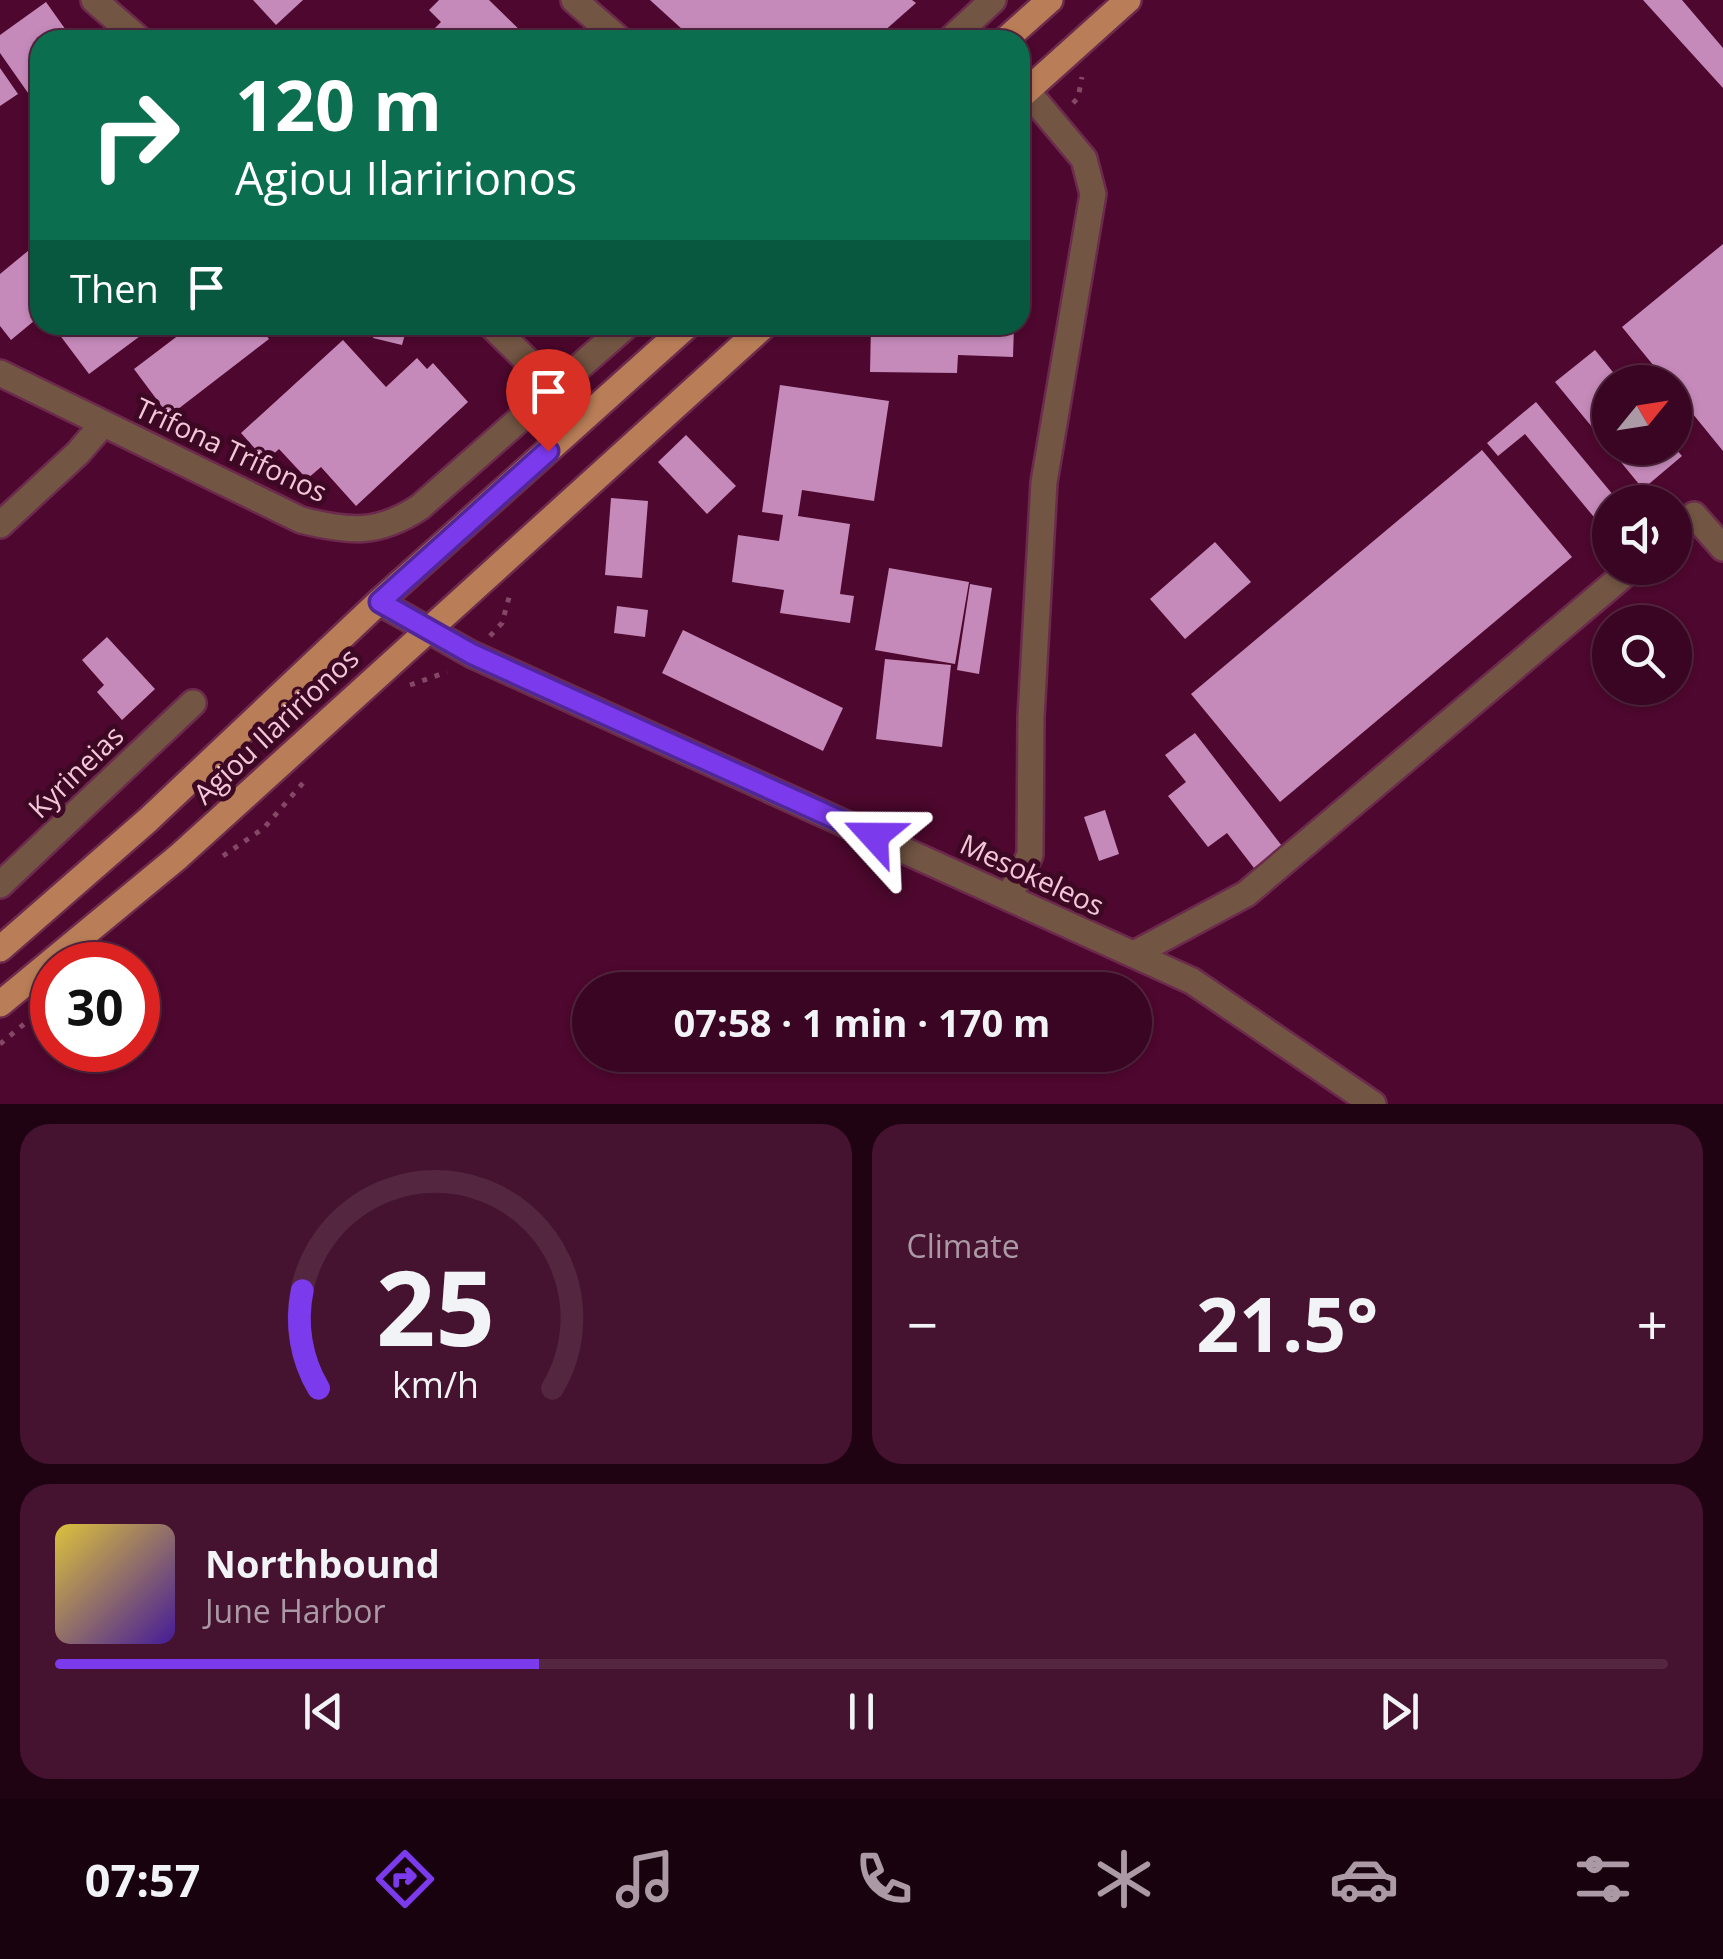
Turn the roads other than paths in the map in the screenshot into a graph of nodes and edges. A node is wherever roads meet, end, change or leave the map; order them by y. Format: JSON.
{"nodes":[{"id":1,"x":94,"y":0,"type":"edge"},
{"id":2,"x":574,"y":0,"type":"edge"},
{"id":3,"x":994,"y":0,"type":"edge"},
{"id":4,"x":1050,"y":0,"type":"edge"},
{"id":5,"x":1128,"y":0,"type":"edge"},
{"id":6,"x":128,"y":30,"type":"edge"},
{"id":7,"x":608,"y":30,"type":"edge"},
{"id":8,"x":961,"y":30,"type":"edge"},
{"id":9,"x":1016,"y":30,"type":"edge"},
{"id":10,"x":1030,"y":88,"type":"edge"},
{"id":11,"x":1030,"y":101,"type":"edge"},
{"id":12,"x":500,"y":335,"type":"edge"},
{"id":13,"x":615,"y":335,"type":"edge"},
{"id":14,"x":677,"y":335,"type":"edge"},
{"id":15,"x":754,"y":335,"type":"edge"},
{"id":16,"x":0,"y":373,"type":"edge"},
{"id":17,"x":554,"y":387,"type":"junction"},
{"id":18,"x":102,"y":424,"type":"junction"},
{"id":19,"x":1692,"y":517,"type":"edge"},
{"id":20,"x":0,"y":525,"type":"edge"},
{"id":21,"x":1723,"y":548,"type":"edge"},
{"id":22,"x":1612,"y":585,"type":"edge"},
{"id":23,"x":380,"y":602,"type":"junction"},
{"id":24,"x":427,"y":628,"type":"junction"},
{"id":25,"x":192,"y":702,"type":"dead end"},
{"id":26,"x":0,"y":885,"type":"edge"},
{"id":27,"x":1009,"y":896,"type":"junction"},
{"id":28,"x":0,"y":949,"type":"edge"},
{"id":29,"x":1134,"y":954,"type":"junction"},
{"id":30,"x":0,"y":1004,"type":"edge"},
{"id":31,"x":1373,"y":1104,"type":"edge"}],
"edges":[{"from":1,"to":6,"type":"street"},
{"from":2,"to":7,"type":"street"},
{"from":3,"to":8,"type":"street"},
{"from":4,"to":9,"type":"main road"},
{"from":5,"to":10,"type":"main road"},
{"from":11,"to":27,"type":"street"},
{"from":12,"to":17,"type":"street"},
{"from":13,"to":17,"type":"street"},
{"from":14,"to":23,"type":"main road","name":"Agiou Ilaririonos"},
{"from":15,"to":24,"type":"main road","name":"Agiou Ilaririonos"},
{"from":16,"to":18,"type":"street","name":"Trifona Trifonos"},
{"from":17,"to":18,"type":"street","name":"Trifona Trifonos"},
{"from":18,"to":20,"type":"street"},
{"from":19,"to":21,"type":"street"},
{"from":22,"to":29,"type":"street"},
{"from":23,"to":24,"type":"street","name":"Mesokeleos"},
{"from":23,"to":28,"type":"main road","name":"Agiou Ilaririonos"},
{"from":24,"to":27,"type":"street","name":"Mesokeleos"},
{"from":24,"to":30,"type":"main road","name":"Agiou Ilaririonos"},
{"from":25,"to":26,"type":"street","name":"Kyrineias"},
{"from":27,"to":29,"type":"street","name":"Mesokeleos"},
{"from":29,"to":31,"type":"street","name":"Mesokeleos"}]}
